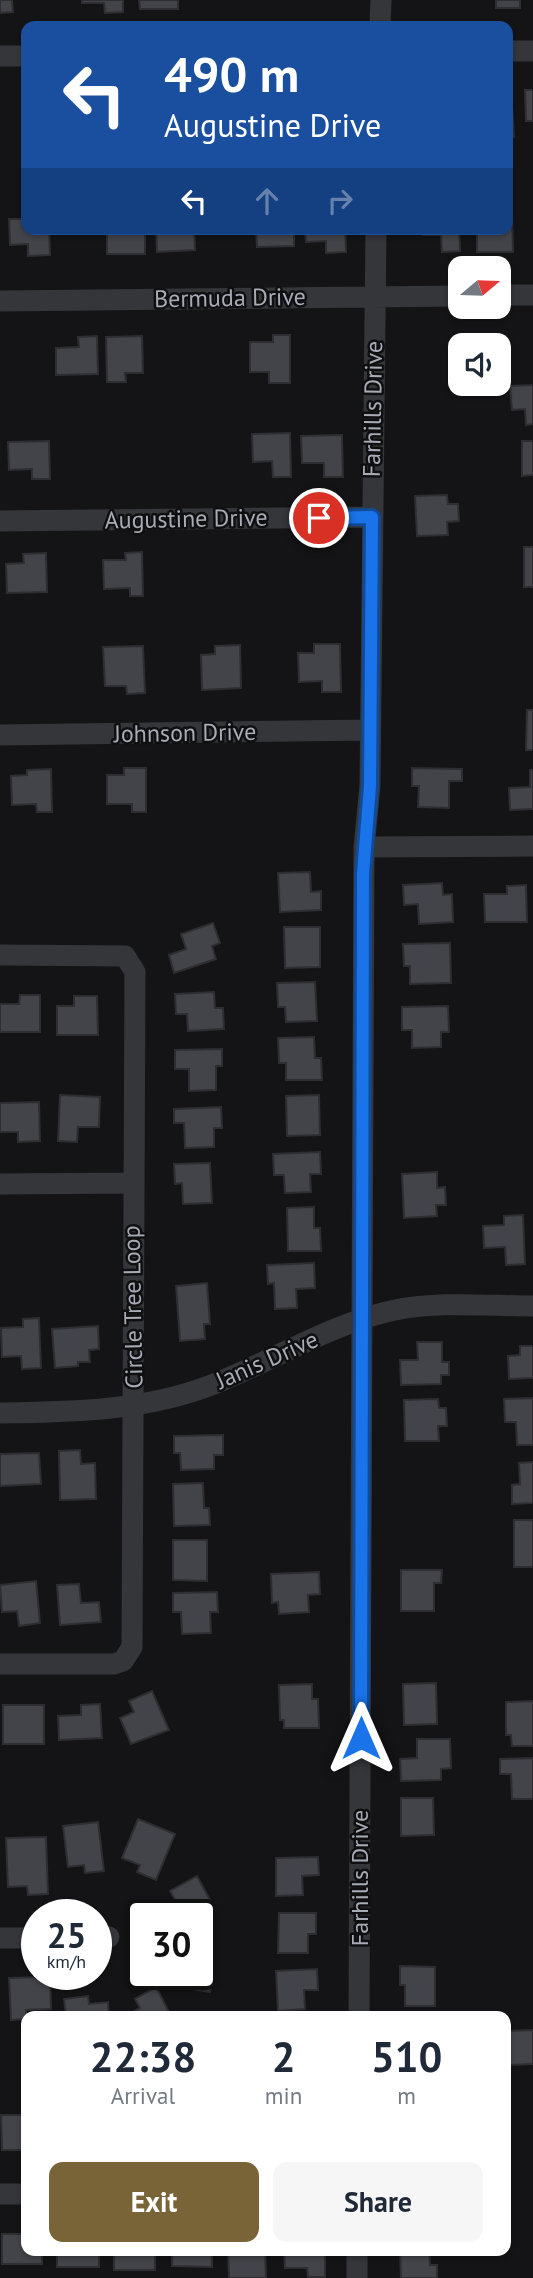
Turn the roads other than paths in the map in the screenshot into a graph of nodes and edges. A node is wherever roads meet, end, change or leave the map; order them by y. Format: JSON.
{"nodes":[{"id":1,"x":381,"y":0,"type":"edge"},
{"id":2,"x":380,"y":21,"type":"edge"},
{"id":3,"x":513,"y":51,"type":"edge"},
{"id":4,"x":533,"y":51,"type":"edge"},
{"id":5,"x":0,"y":56,"type":"edge"},
{"id":6,"x":21,"y":56,"type":"edge"},
{"id":7,"x":376,"y":235,"type":"edge"},
{"id":8,"x":511,"y":295,"type":"edge"},
{"id":9,"x":533,"y":295,"type":"edge"},
{"id":10,"x":375,"y":296,"type":"junction"},
{"id":11,"x":448,"y":296,"type":"edge"},
{"id":12,"x":0,"y":301,"type":"edge"},
{"id":13,"x":372,"y":517,"type":"junction"},
{"id":14,"x":0,"y":521,"type":"edge"},
{"id":15,"x":369,"y":730,"type":"junction"},
{"id":16,"x":0,"y":735,"type":"edge"},
{"id":17,"x":533,"y":846,"type":"edge"},
{"id":18,"x":364,"y":847,"type":"junction"},
{"id":19,"x":0,"y":956,"type":"edge"},
{"id":20,"x":132,"y":1183,"type":"junction"},
{"id":21,"x":0,"y":1184,"type":"edge"},
{"id":22,"x":533,"y":1306,"type":"edge"},
{"id":23,"x":363,"y":1320,"type":"junction"},
{"id":24,"x":134,"y":1405,"type":"junction"},
{"id":25,"x":0,"y":1413,"type":"edge"},
{"id":26,"x":0,"y":1664,"type":"edge"},
{"id":27,"x":0,"y":1938,"type":"edge"},
{"id":28,"x":21,"y":1938,"type":"edge"},
{"id":29,"x":359,"y":2011,"type":"edge"},
{"id":30,"x":0,"y":2194,"type":"edge"},
{"id":31,"x":21,"y":2194,"type":"edge"},
{"id":32,"x":357,"y":2256,"type":"edge"},
{"id":33,"x":357,"y":2278,"type":"edge"}],
"edges":[{"from":1,"to":2,"type":"street"},
{"from":3,"to":4,"type":"street"},
{"from":5,"to":6,"type":"street"},
{"from":7,"to":10,"type":"street","name":"Farhills Drive"},
{"from":8,"to":9,"type":"street"},
{"from":10,"to":11,"type":"street","name":"Bermuda Drive"},
{"from":10,"to":12,"type":"street","name":"Bermuda Drive"},
{"from":10,"to":13,"type":"street","name":"Farhills Drive"},
{"from":13,"to":14,"type":"street","name":"Augustine Drive"},
{"from":13,"to":15,"type":"street","name":"Farhills Drive"},
{"from":15,"to":16,"type":"street","name":"Johnson Drive"},
{"from":15,"to":18,"type":"street","name":"Farhills Drive"},
{"from":17,"to":18,"type":"street"},
{"from":18,"to":23,"type":"street","name":"Farhills Drive"},
{"from":19,"to":20,"type":"street","name":"Circle Tree Loop"},
{"from":20,"to":21,"type":"street"},
{"from":20,"to":24,"type":"street","name":"Circle Tree Loop"},
{"from":22,"to":23,"type":"street","name":"Janis Drive"},
{"from":23,"to":24,"type":"street","name":"Janis Drive"},
{"from":23,"to":29,"type":"street","name":"Farhills Drive"},
{"from":24,"to":25,"type":"street","name":"Janis Drive"},
{"from":24,"to":26,"type":"street","name":"Circle Tree Loop"},
{"from":27,"to":28,"type":"street"},
{"from":30,"to":31,"type":"street"},
{"from":32,"to":33,"type":"street"}]}
